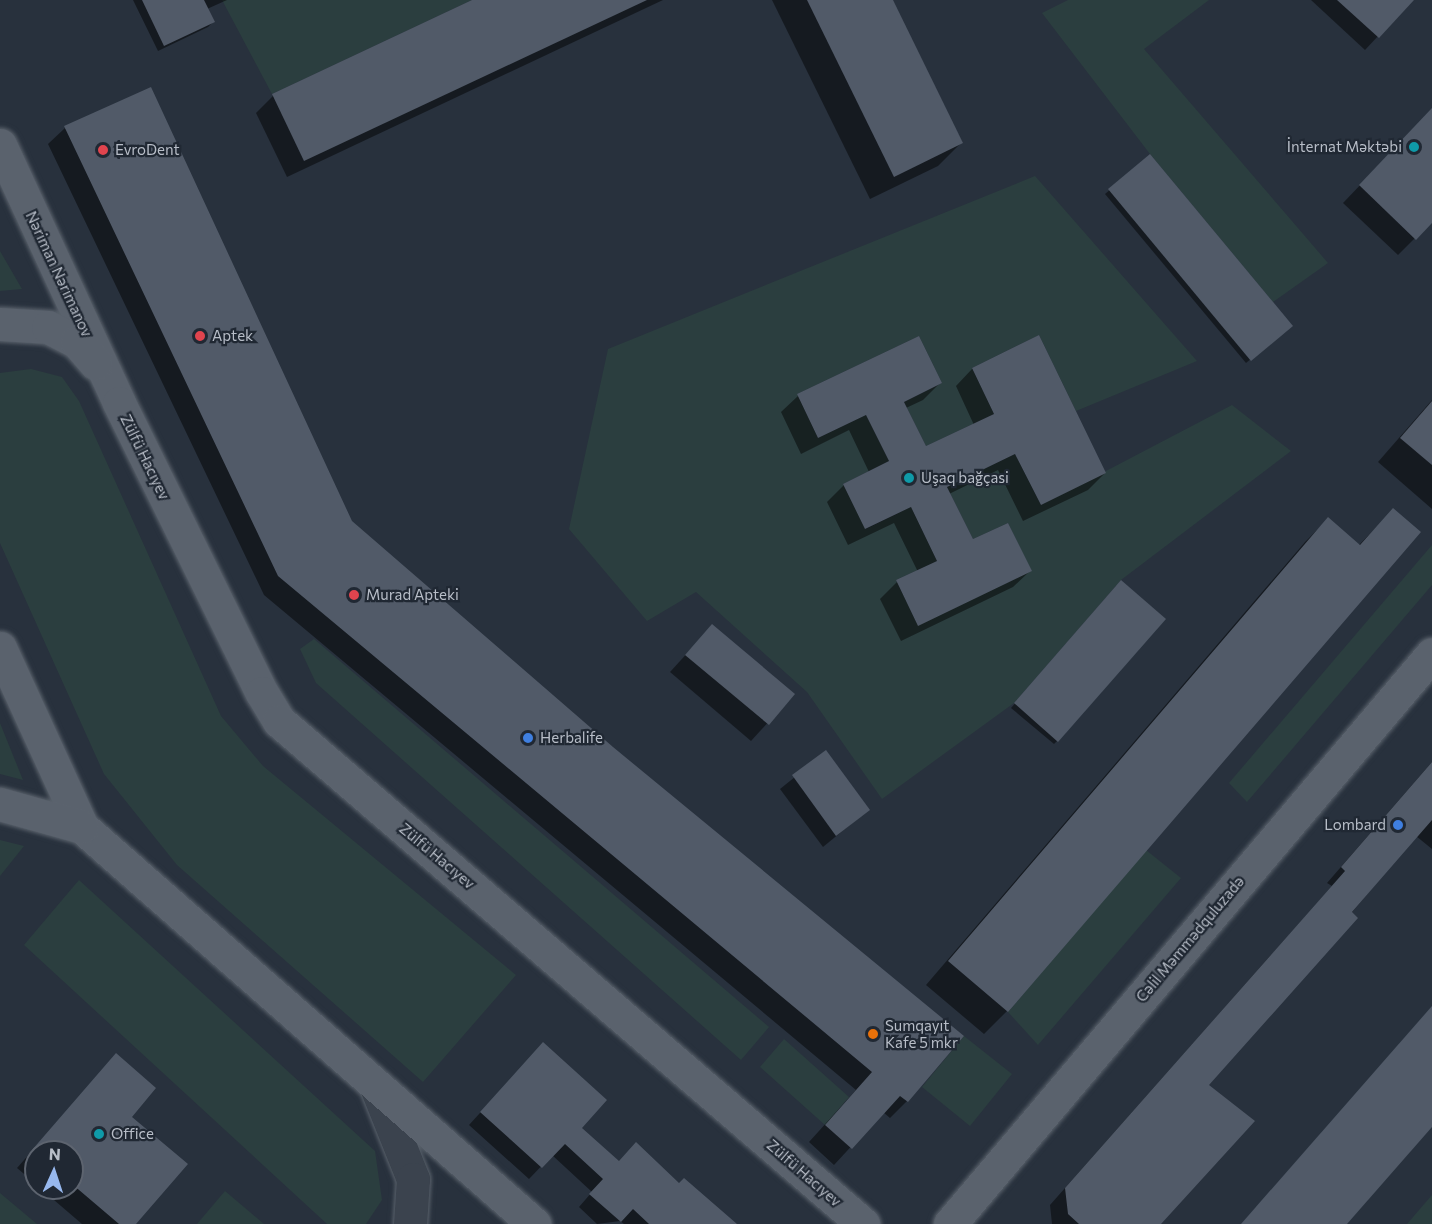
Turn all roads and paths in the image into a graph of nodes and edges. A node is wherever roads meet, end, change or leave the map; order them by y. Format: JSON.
{"nodes":[{"id":1,"x":0,"y":145,"type":"edge"},
{"id":2,"x":0,"y":324,"type":"edge"},
{"id":3,"x":119,"y":403,"type":"junction"},
{"id":4,"x":0,"y":648,"type":"edge"},
{"id":5,"x":1432,"y":654,"type":"edge"},
{"id":6,"x":0,"y":804,"type":"edge"},
{"id":7,"x":82,"y":828,"type":"junction"},
{"id":8,"x":377,"y":1089,"type":"junction"},
{"id":9,"x":410,"y":1224,"type":"edge"},
{"id":10,"x":534,"y":1224,"type":"edge"},
{"id":11,"x":863,"y":1224,"type":"edge"},
{"id":12,"x":950,"y":1224,"type":"edge"}],
"edges":[{"from":1,"to":3,"type":"main road","name":"Nəriman Nərimanov"},
{"from":2,"to":3,"type":"main road"},
{"from":3,"to":11,"type":"main road","name":"Zülfü Hacıyev"},
{"from":4,"to":7,"type":"main road"},
{"from":5,"to":12,"type":"main road","name":"Cəlil Məmmədquluzadə"},
{"from":6,"to":7,"type":"main road"},
{"from":7,"to":8,"type":"main road"},
{"from":8,"to":9,"type":"street"},
{"from":8,"to":10,"type":"main road"}]}
